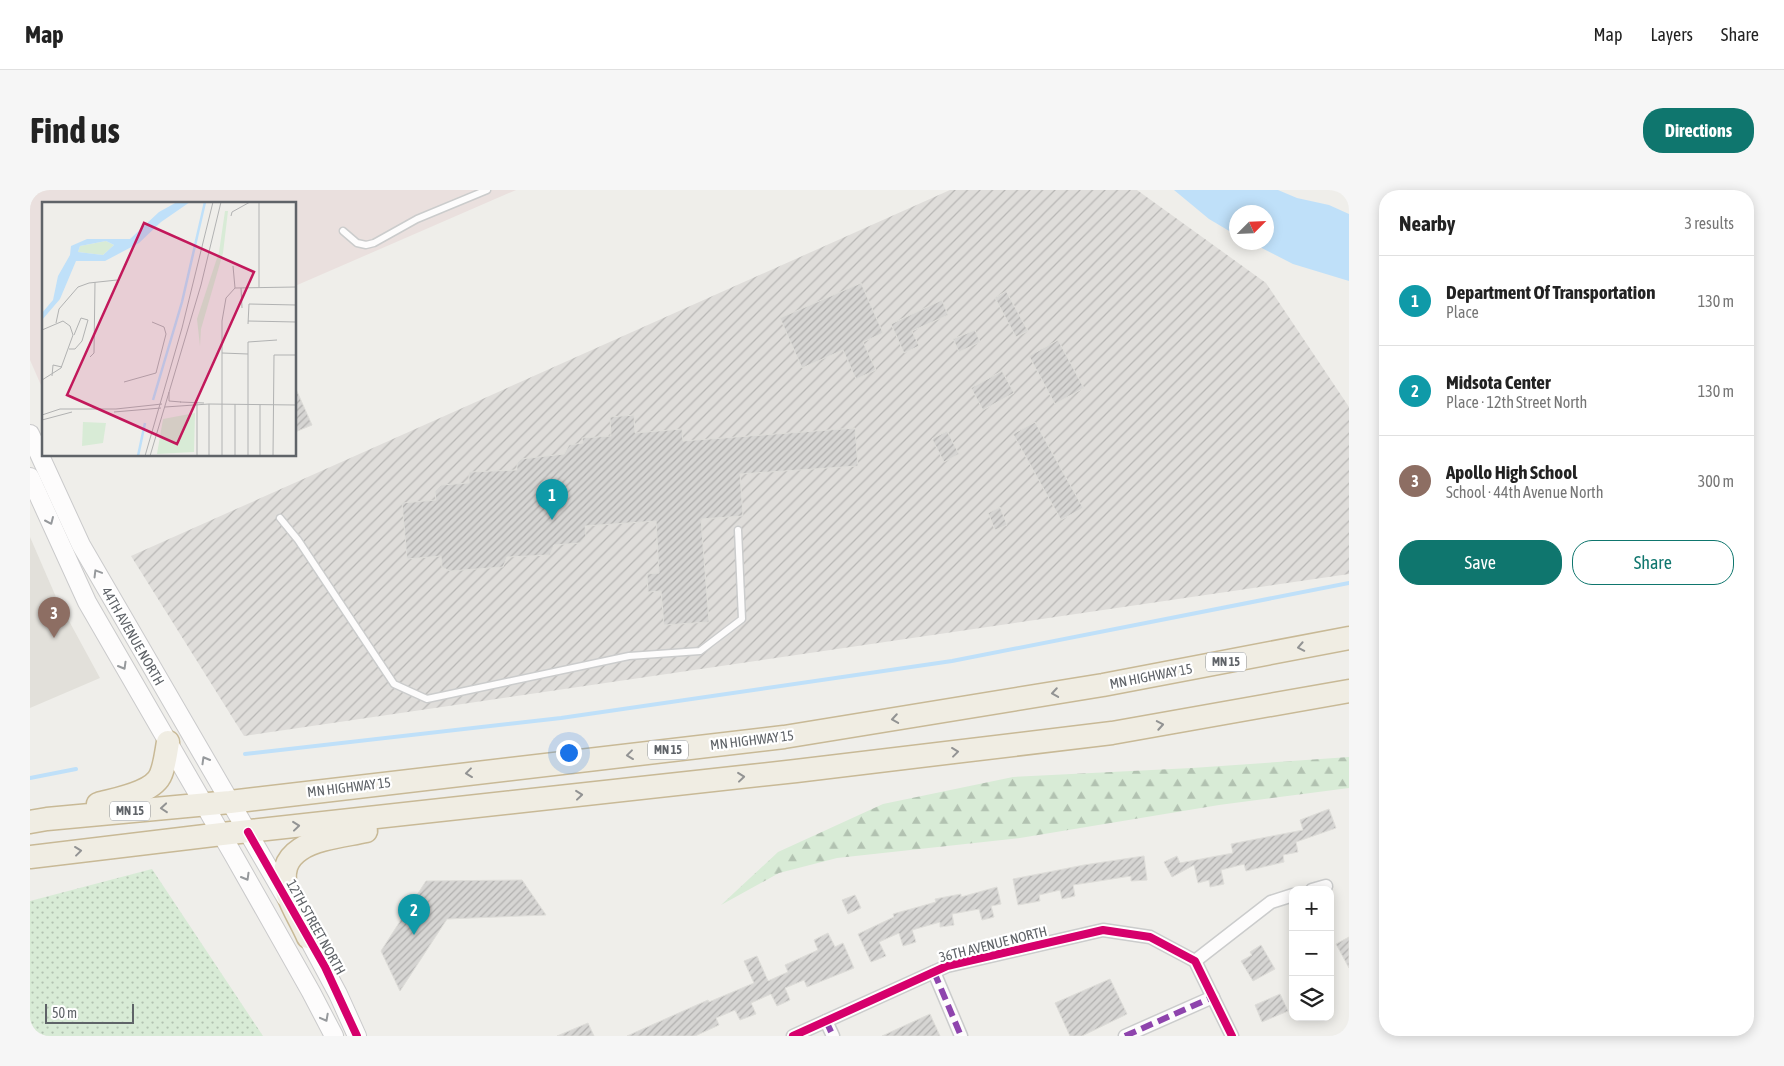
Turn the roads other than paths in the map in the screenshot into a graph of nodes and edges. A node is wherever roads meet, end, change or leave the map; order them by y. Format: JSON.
{"nodes":[{"id":1,"x":487,"y":190,"type":"edge"},
{"id":2,"x":343,"y":231,"type":"dead end"},
{"id":3,"x":30,"y":434,"type":"edge"},
{"id":4,"x":30,"y":476,"type":"edge"},
{"id":5,"x":280,"y":518,"type":"dead end"},
{"id":6,"x":738,"y":530,"type":"dead end"},
{"id":7,"x":1349,"y":638,"type":"edge"},
{"id":8,"x":1349,"y":691,"type":"edge"},
{"id":9,"x":168,"y":742,"type":"junction"},
{"id":10,"x":543,"y":799,"type":"junction"},
{"id":11,"x":230,"y":802,"type":"junction"},
{"id":12,"x":203,"y":803,"type":"junction"},
{"id":13,"x":38,"y":820,"type":"edge"},
{"id":14,"x":248,"y":832,"type":"junction"},
{"id":15,"x":222,"y":834,"type":"junction"},
{"id":16,"x":30,"y":857,"type":"edge"},
{"id":17,"x":1289,"y":897,"type":"edge"},
{"id":18,"x":308,"y":937,"type":"junction"},
{"id":19,"x":1195,"y":961,"type":"junction"},
{"id":20,"x":934,"y":972,"type":"junction"},
{"id":21,"x":1213,"y":997,"type":"junction"},
{"id":22,"x":826,"y":1021,"type":"junction"},
{"id":23,"x":334,"y":1036,"type":"edge"},
{"id":24,"x":357,"y":1036,"type":"edge"},
{"id":25,"x":793,"y":1036,"type":"edge"},
{"id":26,"x":833,"y":1036,"type":"edge"},
{"id":27,"x":961,"y":1036,"type":"edge"},
{"id":28,"x":1125,"y":1036,"type":"edge"},
{"id":29,"x":1232,"y":1036,"type":"edge"}],
"edges":[{"from":1,"to":2,"type":"lane"},
{"from":11,"to":3,"type":"main road","name":"44TH AVENUE NORTH","one_way":true},
{"from":4,"to":9,"type":"main road","name":"44TH AVENUE NORTH","one_way":true},
{"from":5,"to":6,"type":"lane"},
{"from":7,"to":11,"type":"highway","name":"MN HIGHWAY 15","number":"MN 15","one_way":true},
{"from":10,"to":8,"type":"highway","one_way":true},
{"from":9,"to":12,"type":"main road","name":"44TH AVENUE NORTH"},
{"from":9,"to":13,"type":"highway"},
{"from":14,"to":10,"type":"highway","one_way":true},
{"from":10,"to":18,"type":"highway"},
{"from":11,"to":12,"type":"highway","name":"MN HIGHWAY 15","number":"MN 15"},
{"from":11,"to":14,"type":"main road","name":"44TH AVENUE NORTH"},
{"from":12,"to":13,"type":"highway","name":"MN HIGHWAY 15","number":"MN 15","one_way":true},
{"from":12,"to":15,"type":"main road"},
{"from":14,"to":15,"type":"highway"},
{"from":14,"to":18,"type":"main road","name":"12TH STREET NORTH"},
{"from":16,"to":15,"type":"highway","one_way":true},
{"from":15,"to":23,"type":"main road","one_way":true},
{"from":17,"to":19,"type":"street"},
{"from":18,"to":24,"type":"main road","name":"12TH STREET NORTH"},
{"from":19,"to":20,"type":"street","name":"36TH AVENUE NORTH"},
{"from":19,"to":21,"type":"street"},
{"from":20,"to":22,"type":"street","name":"36TH AVENUE NORTH"},
{"from":20,"to":27,"type":"street"},
{"from":21,"to":28,"type":"street"},
{"from":21,"to":29,"type":"street"},
{"from":22,"to":25,"type":"street","name":"36TH AVENUE NORTH"},
{"from":22,"to":26,"type":"street"}]}
